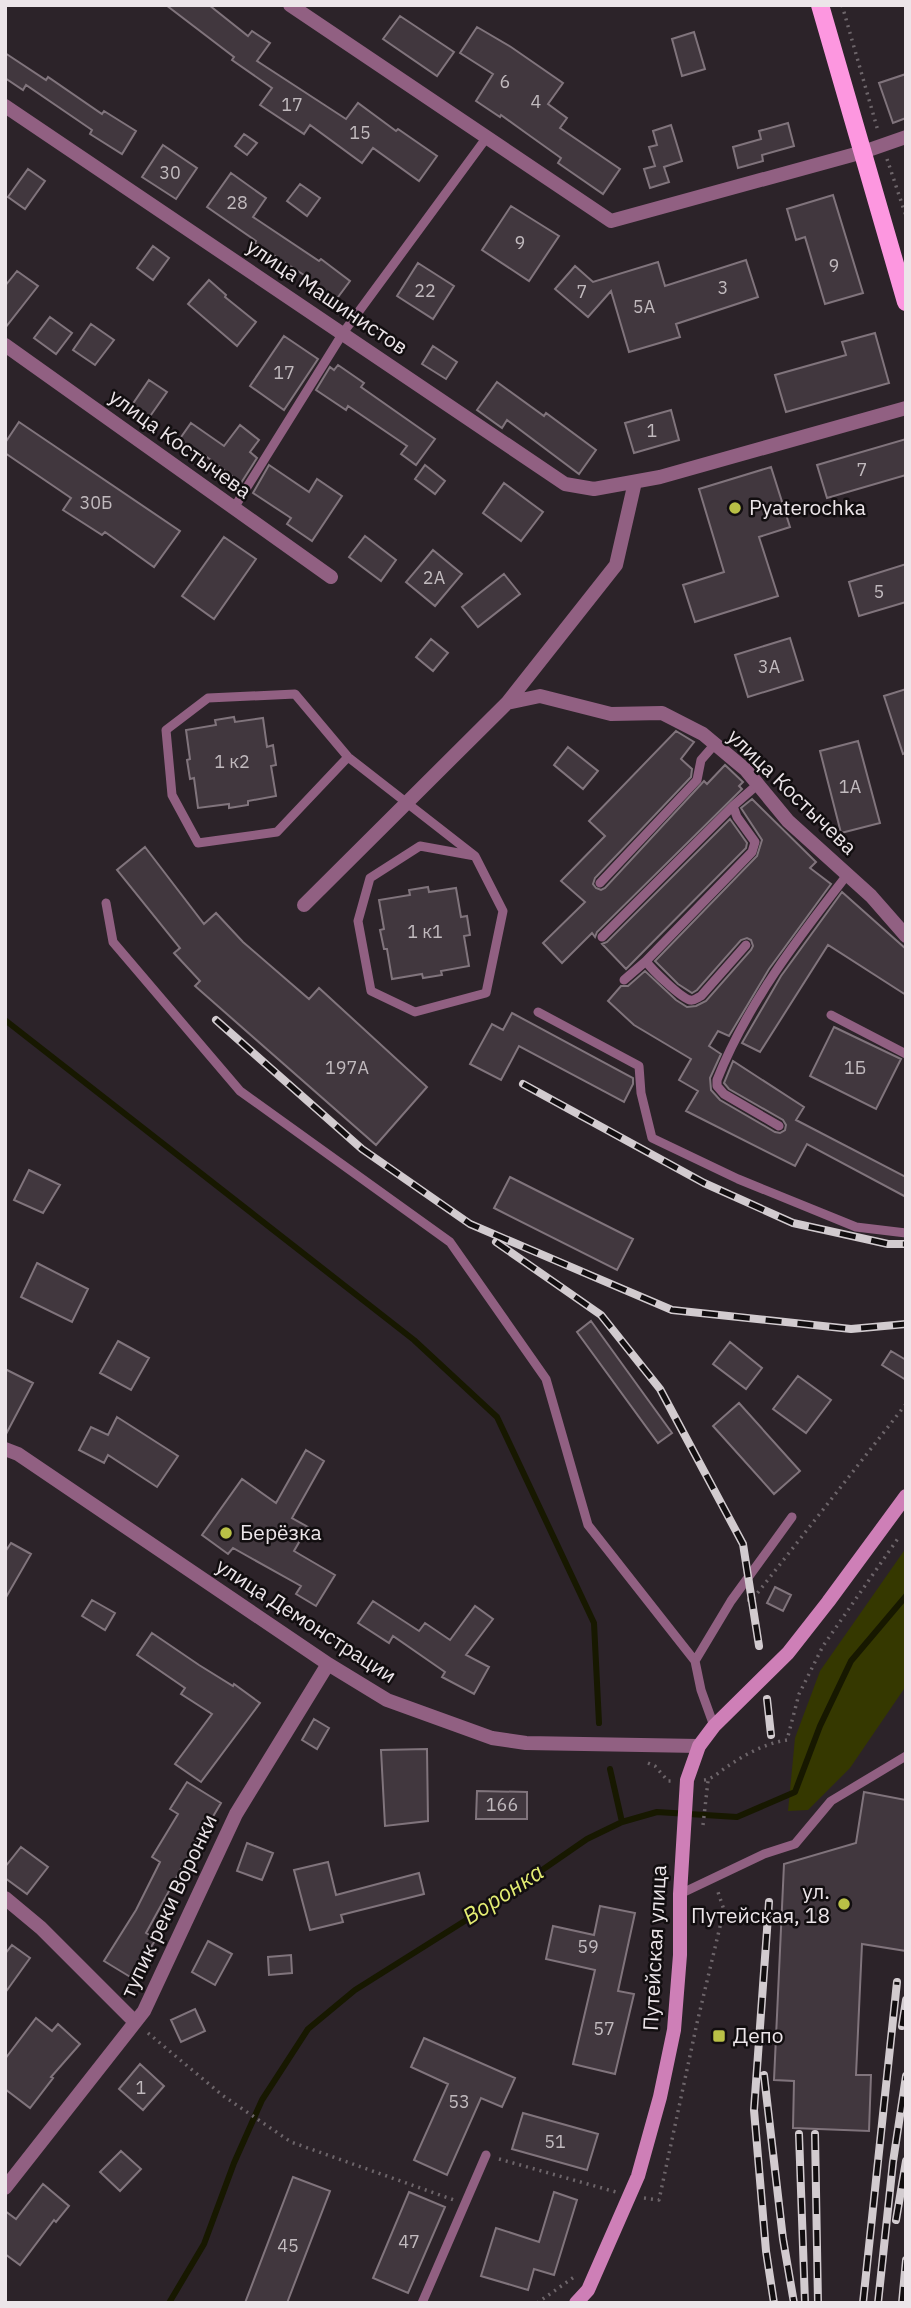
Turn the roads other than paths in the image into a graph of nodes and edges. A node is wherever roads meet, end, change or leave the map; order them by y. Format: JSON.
{"nodes":[{"id":1,"x":290,"y":5,"type":"edge"},
{"id":2,"x":820,"y":5,"type":"edge"},
{"id":3,"x":5,"y":106,"type":"edge"},
{"id":4,"x":487,"y":137,"type":"junction"},
{"id":5,"x":906,"y":137,"type":"edge"},
{"id":6,"x":863,"y":152,"type":"junction"},
{"id":7,"x":906,"y":302,"type":"edge"},
{"id":8,"x":343,"y":333,"type":"junction"},
{"id":9,"x":5,"y":345,"type":"edge"},
{"id":10,"x":906,"y":408,"type":"edge"},
{"id":11,"x":635,"y":482,"type":"junction"},
{"id":12,"x":234,"y":508,"type":"junction"},
{"id":13,"x":331,"y":578,"type":"dead end"},
{"id":14,"x":507,"y":703,"type":"junction"},
{"id":15,"x":715,"y":744,"type":"junction"},
{"id":16,"x":348,"y":757,"type":"junction"},
{"id":17,"x":757,"y":785,"type":"junction"},
{"id":18,"x":405,"y":804,"type":"junction"},
{"id":19,"x":733,"y":806,"type":"junction"},
{"id":20,"x":475,"y":856,"type":"junction"},
{"id":21,"x":847,"y":874,"type":"junction"},
{"id":22,"x":600,"y":883,"type":"dead end"},
{"id":23,"x":106,"y":902,"type":"dead end"},
{"id":24,"x":304,"y":905,"type":"dead end"},
{"id":25,"x":906,"y":936,"type":"edge"},
{"id":26,"x":602,"y":937,"type":"dead end"},
{"id":27,"x":746,"y":945,"type":"dead end"},
{"id":28,"x":646,"y":961,"type":"junction"},
{"id":29,"x":624,"y":980,"type":"dead end"},
{"id":30,"x":538,"y":1012,"type":"dead end"},
{"id":31,"x":831,"y":1015,"type":"dead end"},
{"id":32,"x":906,"y":1054,"type":"edge"},
{"id":33,"x":779,"y":1126,"type":"dead end"},
{"id":34,"x":906,"y":1233,"type":"edge"},
{"id":35,"x":5,"y":1449,"type":"edge"},
{"id":36,"x":906,"y":1496,"type":"edge"},
{"id":37,"x":792,"y":1517,"type":"dead end"},
{"id":38,"x":695,"y":1661,"type":"junction"},
{"id":39,"x":328,"y":1664,"type":"junction"},
{"id":40,"x":714,"y":1726,"type":"junction"},
{"id":41,"x":699,"y":1746,"type":"junction"},
{"id":42,"x":906,"y":1756,"type":"edge"},
{"id":43,"x":680,"y":1894,"type":"junction"},
{"id":44,"x":5,"y":1898,"type":"edge"},
{"id":45,"x":135,"y":2022,"type":"junction"},
{"id":46,"x":486,"y":2155,"type":"road end"},
{"id":47,"x":5,"y":2188,"type":"edge"},
{"id":48,"x":422,"y":2303,"type":"edge"},
{"id":49,"x":576,"y":2303,"type":"edge"}],
"edges":[{"from":1,"to":4,"type":"street"},
{"from":2,"to":6,"type":"main road"},
{"from":3,"to":8,"type":"street","name":"улица Машинистов"},
{"from":4,"to":6,"type":"street"},
{"from":4,"to":8,"type":"lane"},
{"from":5,"to":6,"type":"street"},
{"from":6,"to":7,"type":"main road"},
{"from":8,"to":11,"type":"street","name":"улица Машинистов"},
{"from":8,"to":12,"type":"lane"},
{"from":9,"to":12,"type":"street","name":"улица Костычева"},
{"from":10,"to":11,"type":"street","name":"улица Машинистов"},
{"from":11,"to":14,"type":"street"},
{"from":12,"to":13,"type":"street","name":"улица Костычева"},
{"from":14,"to":15,"type":"street","name":"улица Костычева"},
{"from":14,"to":18,"type":"street"},
{"from":15,"to":17,"type":"street","name":"улица Костычева"},
{"from":15,"to":22,"type":"lane"},
{"from":16,"to":16,"type":"lane"},
{"from":16,"to":18,"type":"lane"},
{"from":17,"to":19,"type":"lane"},
{"from":17,"to":21,"type":"street","name":"улица Костычева"},
{"from":18,"to":20,"type":"lane"},
{"from":18,"to":24,"type":"street"},
{"from":19,"to":26,"type":"lane"},
{"from":19,"to":28,"type":"lane"},
{"from":20,"to":20,"type":"lane"},
{"from":21,"to":25,"type":"street","name":"улица Костычева"},
{"from":21,"to":33,"type":"lane"},
{"from":23,"to":38,"type":"lane"},
{"from":27,"to":28,"type":"lane"},
{"from":28,"to":29,"type":"lane"},
{"from":30,"to":34,"type":"lane"},
{"from":31,"to":32,"type":"lane"},
{"from":35,"to":39,"type":"street","name":"улица Демонстрации"},
{"from":36,"to":40,"type":"street","name":"Путейская улица"},
{"from":37,"to":38,"type":"lane"},
{"from":38,"to":40,"type":"lane"},
{"from":39,"to":41,"type":"street","name":"улица Демонстрации"},
{"from":39,"to":45,"type":"street","name":"тупик реки Воронки"},
{"from":40,"to":41,"type":"street","name":"Путейская улица"},
{"from":41,"to":43,"type":"street","name":"Путейская улица"},
{"from":42,"to":43,"type":"lane"},
{"from":43,"to":49,"type":"street","name":"Путейская улица"},
{"from":44,"to":45,"type":"street"},
{"from":45,"to":47,"type":"street","name":"тупик реки Воронки"},
{"from":46,"to":48,"type":"lane"}]}
